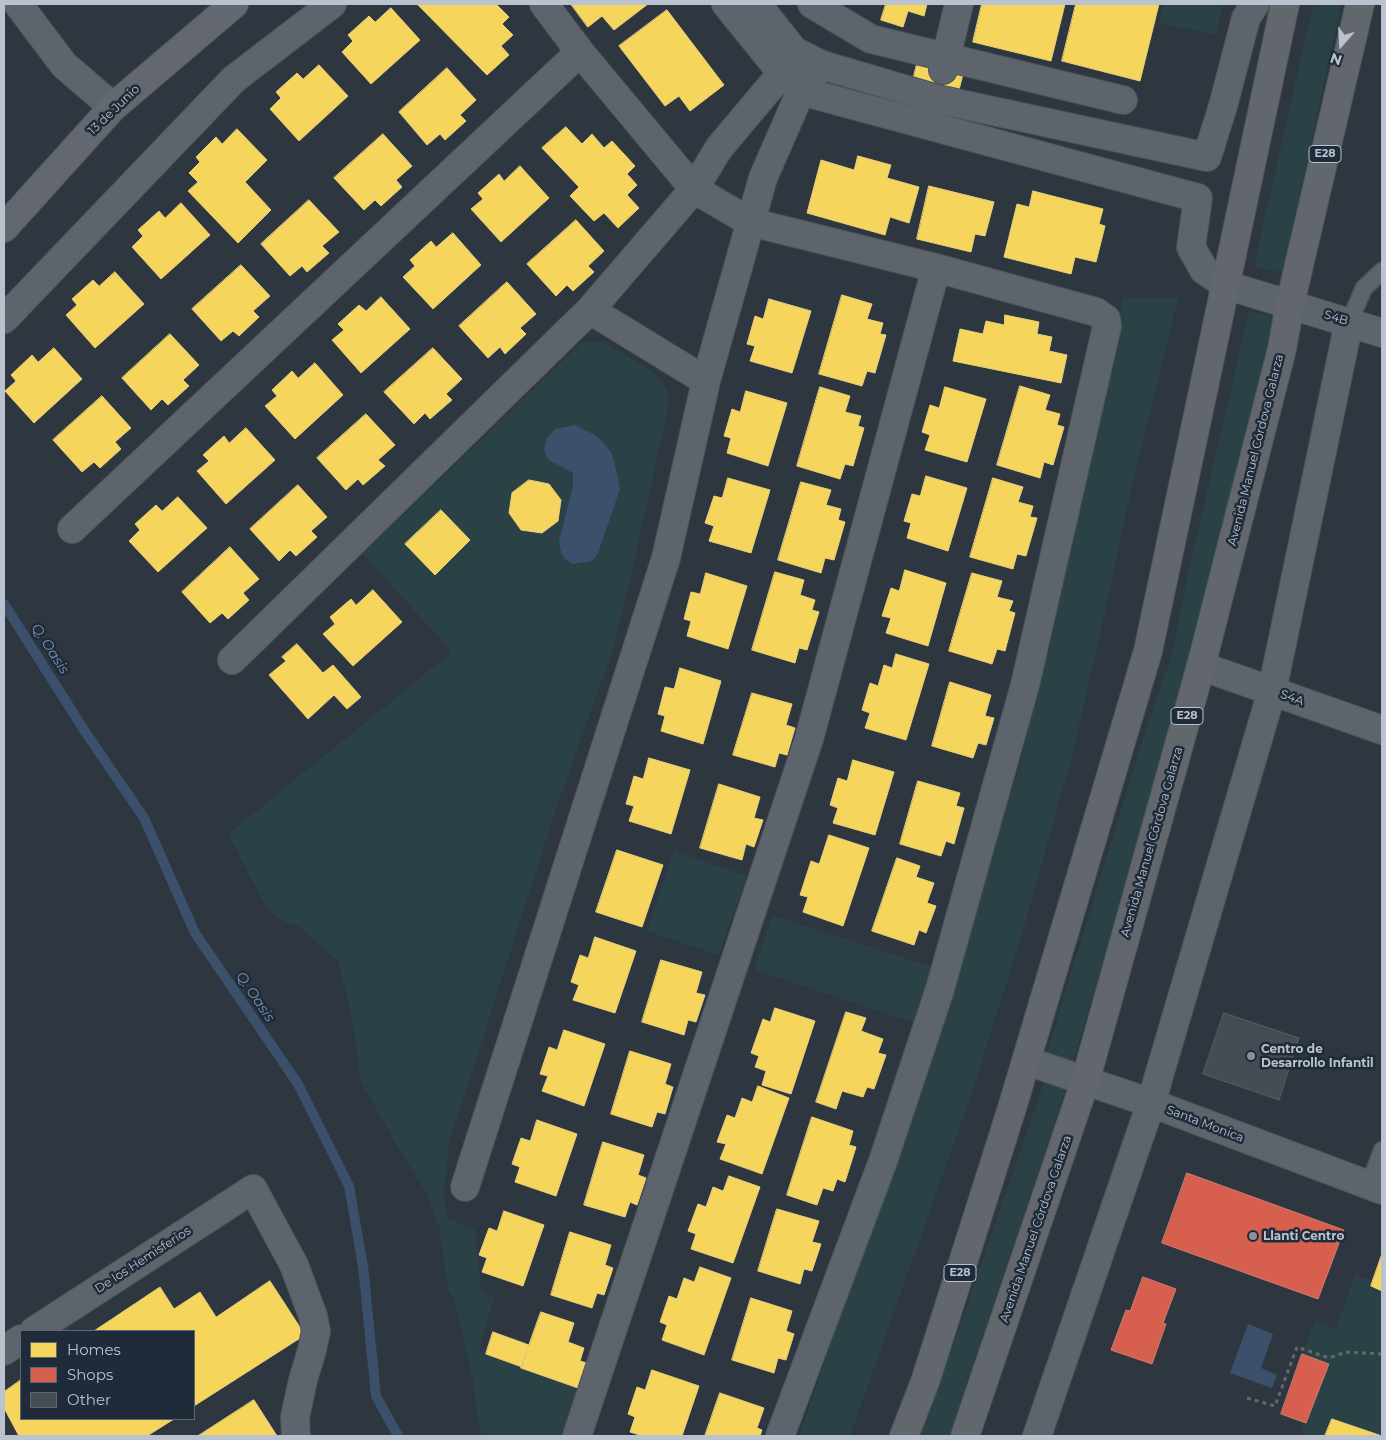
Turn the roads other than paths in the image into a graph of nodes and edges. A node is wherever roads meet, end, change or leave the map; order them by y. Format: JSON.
{"nodes":[{"id":1,"x":18,"y":4,"type":"edge"},
{"id":2,"x":234,"y":4,"type":"edge"},
{"id":3,"x":332,"y":4,"type":"edge"},
{"id":4,"x":544,"y":4,"type":"edge"},
{"id":5,"x":726,"y":4,"type":"edge"},
{"id":6,"x":757,"y":4,"type":"edge"},
{"id":7,"x":812,"y":4,"type":"edge"},
{"id":8,"x":959,"y":4,"type":"edge"},
{"id":9,"x":1255,"y":4,"type":"edge"},
{"id":10,"x":1286,"y":4,"type":"edge"},
{"id":11,"x":1360,"y":4,"type":"edge"},
{"id":12,"x":580,"y":52,"type":"junction"},
{"id":13,"x":788,"y":62,"type":"junction"},
{"id":14,"x":822,"y":65,"type":"junction"},
{"id":15,"x":942,"y":78,"type":"junction"},
{"id":16,"x":802,"y":91,"type":"junction"},
{"id":17,"x":1123,"y":100,"type":"dead end"},
{"id":18,"x":114,"y":107,"type":"junction"},
{"id":19,"x":1207,"y":157,"type":"junction"},
{"id":20,"x":694,"y":189,"type":"junction"},
{"id":21,"x":1198,"y":198,"type":"junction"},
{"id":22,"x":750,"y":222,"type":"junction"},
{"id":23,"x":4,"y":228,"type":"edge"},
{"id":24,"x":936,"y":268,"type":"junction"},
{"id":25,"x":1382,"y":271,"type":"edge"},
{"id":26,"x":1226,"y":285,"type":"junction"},
{"id":27,"x":1290,"y":304,"type":"junction"},
{"id":28,"x":590,"y":310,"type":"junction"},
{"id":29,"x":4,"y":319,"type":"edge"},
{"id":30,"x":1349,"y":322,"type":"junction"},
{"id":31,"x":1382,"y":333,"type":"edge"},
{"id":32,"x":706,"y":381,"type":"junction"},
{"id":33,"x":72,"y":529,"type":"dead end"},
{"id":34,"x":232,"y":660,"type":"dead end"},
{"id":35,"x":1201,"y":666,"type":"junction"},
{"id":36,"x":1272,"y":690,"type":"junction"},
{"id":37,"x":1382,"y":730,"type":"edge"},
{"id":38,"x":1027,"y":1061,"type":"junction"},
{"id":39,"x":1085,"y":1082,"type":"junction"},
{"id":40,"x":1151,"y":1103,"type":"junction"},
{"id":41,"x":1382,"y":1150,"type":"edge"},
{"id":42,"x":465,"y":1187,"type":"dead end"},
{"id":43,"x":1376,"y":1188,"type":"edge"},
{"id":44,"x":36,"y":1330,"type":"edge"},
{"id":45,"x":20,"y":1340,"type":"edge"},
{"id":46,"x":4,"y":1351,"type":"edge"},
{"id":47,"x":296,"y":1436,"type":"edge"},
{"id":48,"x":577,"y":1436,"type":"edge"},
{"id":49,"x":780,"y":1436,"type":"edge"},
{"id":50,"x":904,"y":1436,"type":"edge"},
{"id":51,"x":966,"y":1436,"type":"edge"},
{"id":52,"x":1037,"y":1436,"type":"edge"}],
"edges":[{"from":1,"to":18,"type":"street"},
{"from":2,"to":18,"type":"main road","name":"13 de Junio"},
{"from":3,"to":29,"type":"street"},
{"from":4,"to":12,"type":"street"},
{"from":5,"to":13,"type":"street"},
{"from":6,"to":13,"type":"street"},
{"from":7,"to":15,"type":"street"},
{"from":8,"to":15,"type":"street"},
{"from":9,"to":19,"type":"street","name":"S4B"},
{"from":10,"to":26,"type":"main road","number":"E28"},
{"from":11,"to":27,"type":"main road","name":"Avenida Manuel Córdova Galarza","number":"E28"},
{"from":12,"to":20,"type":"street"},
{"from":12,"to":33,"type":"street"},
{"from":13,"to":14,"type":"street"},
{"from":13,"to":16,"type":"street"},
{"from":13,"to":20,"type":"street"},
{"from":14,"to":15,"type":"street"},
{"from":14,"to":16,"type":"street"},
{"from":15,"to":17,"type":"street"},
{"from":15,"to":19,"type":"street"},
{"from":16,"to":21,"type":"street"},
{"from":16,"to":22,"type":"street"},
{"from":18,"to":23,"type":"main road","name":"13 de Junio"},
{"from":19,"to":21,"type":"street","name":"S4B"},
{"from":20,"to":22,"type":"street"},
{"from":20,"to":28,"type":"street"},
{"from":21,"to":26,"type":"street","name":"S4B"},
{"from":22,"to":24,"type":"street"},
{"from":22,"to":32,"type":"street"},
{"from":24,"to":48,"type":"street"},
{"from":24,"to":49,"type":"street"},
{"from":25,"to":30,"type":"lane"},
{"from":26,"to":27,"type":"street","name":"S4B"},
{"from":26,"to":38,"type":"main road","number":"E28"},
{"from":27,"to":30,"type":"street","name":"S4B"},
{"from":27,"to":35,"type":"main road","name":"Avenida Manuel Córdova Galarza","number":"E28"},
{"from":28,"to":32,"type":"street"},
{"from":28,"to":34,"type":"street"},
{"from":30,"to":31,"type":"street","name":"S4B"},
{"from":30,"to":36,"type":"street"},
{"from":32,"to":42,"type":"street"},
{"from":35,"to":36,"type":"street","name":"S4A"},
{"from":35,"to":39,"type":"main road","name":"Avenida Manuel Córdova Galarza","number":"E28"},
{"from":36,"to":37,"type":"street","name":"S4A"},
{"from":36,"to":40,"type":"street"},
{"from":38,"to":39,"type":"street","name":"Santa Monica"},
{"from":38,"to":50,"type":"main road","number":"E28"},
{"from":39,"to":40,"type":"street","name":"Santa Monica"},
{"from":39,"to":51,"type":"main road","name":"Avenida Manuel Córdova Galarza","number":"E28"},
{"from":40,"to":43,"type":"street","name":"Santa Monica"},
{"from":40,"to":52,"type":"street"},
{"from":41,"to":43,"type":"lane"},
{"from":44,"to":47,"type":"street","name":"De los Hemisferios"},
{"from":45,"to":46,"type":"street"}]}
